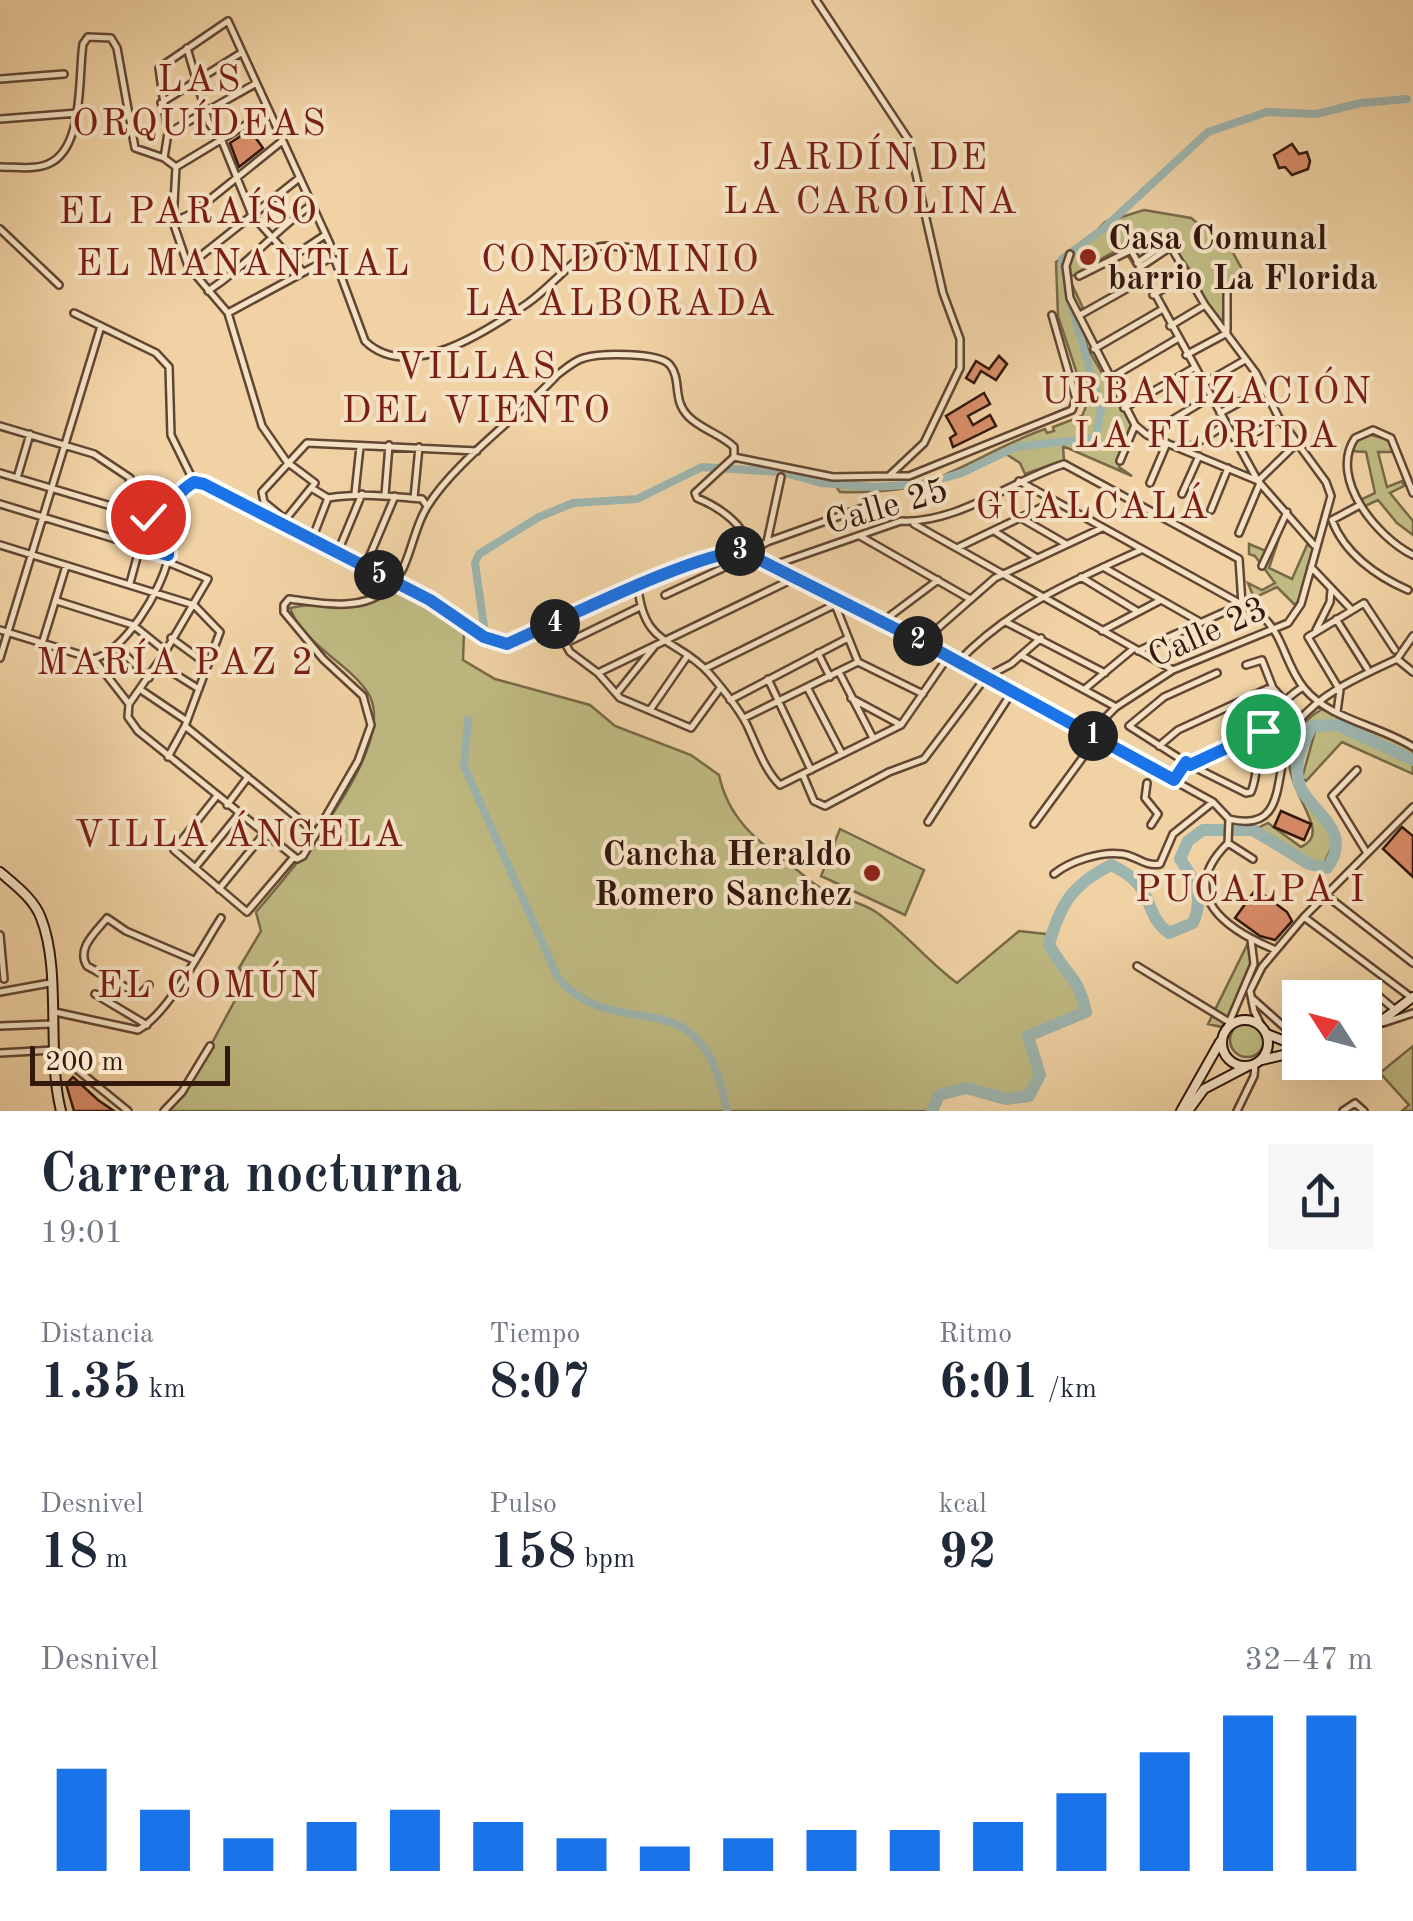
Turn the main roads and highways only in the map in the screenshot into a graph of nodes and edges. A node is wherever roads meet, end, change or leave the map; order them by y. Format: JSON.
{"nodes":[{"id":1,"x":0,"y":872,"type":"edge"},
{"id":2,"x":1412,"y":998,"type":"edge"},
{"id":3,"x":1382,"y":1024,"type":"edge"},
{"id":4,"x":1226,"y":1030,"type":"junction"},
{"id":5,"x":1265,"y":1031,"type":"junction"},
{"id":6,"x":1282,"y":1038,"type":"edge"},
{"id":7,"x":1282,"y":1053,"type":"edge"},
{"id":8,"x":1254,"y":1064,"type":"junction"},
{"id":9,"x":62,"y":1111,"type":"edge"},
{"id":10,"x":1180,"y":1111,"type":"edge"},
{"id":11,"x":1188,"y":1111,"type":"edge"}],
"edges":[{"from":1,"to":9,"type":"main road"},
{"from":2,"to":3,"type":"main road"},
{"from":4,"to":5,"type":"main road"},
{"from":4,"to":8,"type":"main road"},
{"from":4,"to":10,"type":"main road"},
{"from":5,"to":6,"type":"main road"},
{"from":5,"to":8,"type":"main road"},
{"from":7,"to":8,"type":"main road"},
{"from":8,"to":11,"type":"main road"}]}
